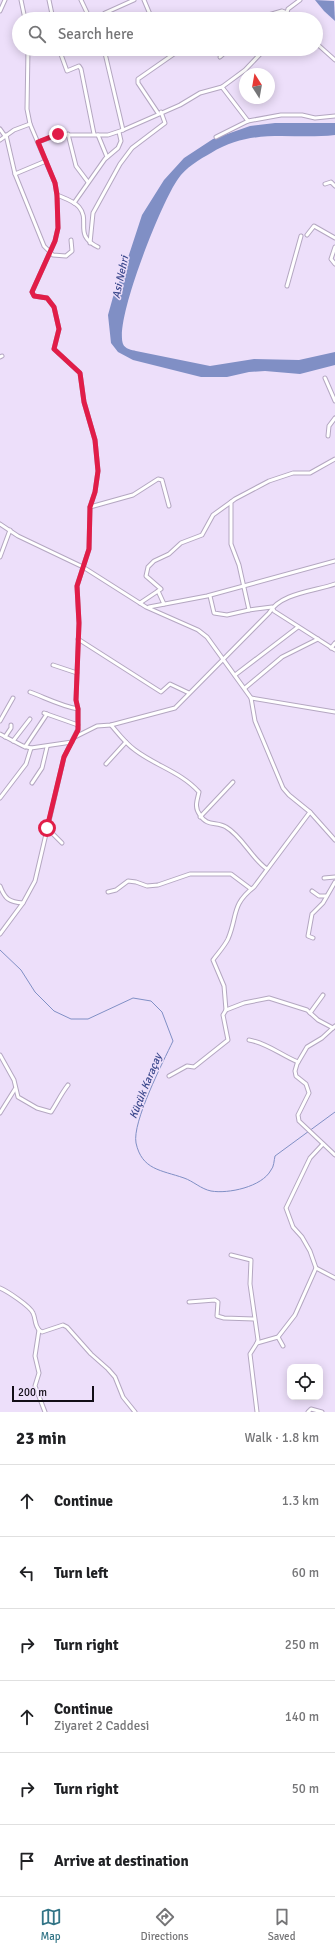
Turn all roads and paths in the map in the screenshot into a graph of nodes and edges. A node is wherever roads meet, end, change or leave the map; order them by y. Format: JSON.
{"nodes":[{"id":1,"x":5,"y":0,"type":"edge"},
{"id":2,"x":21,"y":0,"type":"edge"},
{"id":3,"x":49,"y":0,"type":"edge"},
{"id":4,"x":81,"y":0,"type":"edge"},
{"id":5,"x":134,"y":0,"type":"edge"},
{"id":6,"x":144,"y":0,"type":"edge"},
{"id":7,"x":300,"y":0,"type":"edge"},
{"id":8,"x":0,"y":11,"type":"edge"},
{"id":9,"x":24,"y":12,"type":"edge"},
{"id":10,"x":52,"y":12,"type":"edge"},
{"id":11,"x":87,"y":12,"type":"edge"},
{"id":12,"x":107,"y":12,"type":"edge"},
{"id":13,"x":149,"y":12,"type":"edge"},
{"id":14,"x":286,"y":12,"type":"edge"},
{"id":15,"x":323,"y":49,"type":"edge"},
{"id":16,"x":29,"y":56,"type":"edge"},
{"id":17,"x":62,"y":56,"type":"edge"},
{"id":18,"x":105,"y":56,"type":"edge"},
{"id":19,"x":171,"y":56,"type":"edge"},
{"id":20,"x":259,"y":56,"type":"edge"},
{"id":21,"x":335,"y":60,"type":"edge"},
{"id":22,"x":222,"y":87,"type":"junction"},
{"id":23,"x":159,"y":113,"type":"junction"},
{"id":24,"x":335,"y":116,"type":"edge"},
{"id":25,"x":248,"y":121,"type":"junction"},
{"id":26,"x":30,"y":124,"type":"junction"},
{"id":27,"x":0,"y":129,"type":"edge"},
{"id":28,"x":121,"y":131,"type":"junction"},
{"id":29,"x":68,"y":134,"type":"junction"},
{"id":30,"x":96,"y":135,"type":"junction"},
{"id":31,"x":5,"y":136,"type":"junction"},
{"id":32,"x":216,"y":137,"type":"dead end"},
{"id":33,"x":0,"y":140,"type":"edge"},
{"id":34,"x":38,"y":142,"type":"junction"},
{"id":35,"x":106,"y":157,"type":"junction"},
{"id":36,"x":46,"y":161,"type":"junction"},
{"id":37,"x":15,"y":174,"type":"junction"},
{"id":38,"x":88,"y":182,"type":"junction"},
{"id":39,"x":325,"y":184,"type":"dead end"},
{"id":40,"x":335,"y":186,"type":"edge"},
{"id":41,"x":57,"y":195,"type":"junction"},
{"id":42,"x":74,"y":203,"type":"junction"},
{"id":43,"x":307,"y":235,"type":"dead end"},
{"id":44,"x":301,"y":236,"type":"dead end"},
{"id":45,"x":335,"y":238,"type":"edge"},
{"id":46,"x":71,"y":240,"type":"dead end"},
{"id":47,"x":90,"y":243,"type":"junction"},
{"id":48,"x":98,"y":247,"type":"dead end"},
{"id":49,"x":335,"y":247,"type":"edge"},
{"id":50,"x":50,"y":253,"type":"junction"},
{"id":51,"x":335,"y":264,"type":"edge"},
{"id":52,"x":287,"y":286,"type":"dead end"},
{"id":53,"x":325,"y":378,"type":"dead end"},
{"id":54,"x":335,"y":401,"type":"edge"},
{"id":55,"x":335,"y":418,"type":"edge"},
{"id":56,"x":328,"y":436,"type":"dead end"},
{"id":57,"x":335,"y":459,"type":"edge"},
{"id":58,"x":231,"y":502,"type":"junction"},
{"id":59,"x":169,"y":506,"type":"dead end"},
{"id":60,"x":90,"y":507,"type":"junction"},
{"id":61,"x":0,"y":524,"type":"edge"},
{"id":62,"x":10,"y":530,"type":"junction"},
{"id":63,"x":0,"y":556,"type":"edge"},
{"id":64,"x":335,"y":561,"type":"edge"},
{"id":65,"x":83,"y":567,"type":"junction"},
{"id":66,"x":335,"y":584,"type":"edge"},
{"id":67,"x":243,"y":587,"type":"junction"},
{"id":68,"x":158,"y":591,"type":"junction"},
{"id":69,"x":210,"y":596,"type":"junction"},
{"id":70,"x":140,"y":603,"type":"junction"},
{"id":71,"x":164,"y":604,"type":"junction"},
{"id":72,"x":148,"y":607,"type":"junction"},
{"id":73,"x":272,"y":607,"type":"junction"},
{"id":74,"x":249,"y":610,"type":"junction"},
{"id":75,"x":298,"y":626,"type":"junction"},
{"id":76,"x":78,"y":639,"type":"junction"},
{"id":77,"x":318,"y":639,"type":"junction"},
{"id":78,"x":335,"y":643,"type":"edge"},
{"id":79,"x":331,"y":648,"type":"junction"},
{"id":80,"x":335,"y":650,"type":"edge"},
{"id":81,"x":222,"y":659,"type":"junction"},
{"id":82,"x":53,"y":665,"type":"dead end"},
{"id":83,"x":77,"y":673,"type":"junction"},
{"id":84,"x":235,"y":675,"type":"junction"},
{"id":85,"x":245,"y":688,"type":"junction"},
{"id":86,"x":30,"y":692,"type":"dead end"},
{"id":87,"x":189,"y":693,"type":"junction"},
{"id":88,"x":13,"y":698,"type":"dead end"},
{"id":89,"x":251,"y":698,"type":"junction"},
{"id":90,"x":78,"y":709,"type":"junction"},
{"id":91,"x":335,"y":712,"type":"edge"},
{"id":92,"x":30,"y":719,"type":"dead end"},
{"id":93,"x":0,"y":721,"type":"edge"},
{"id":94,"x":10,"y":725,"type":"dead end"},
{"id":95,"x":78,"y":725,"type":"junction"},
{"id":96,"x":112,"y":725,"type":"junction"},
{"id":97,"x":0,"y":734,"type":"edge"},
{"id":98,"x":5,"y":737,"type":"junction"},
{"id":99,"x":75,"y":737,"type":"junction"},
{"id":100,"x":14,"y":741,"type":"junction"},
{"id":101,"x":72,"y":742,"type":"junction"},
{"id":102,"x":126,"y":742,"type":"junction"},
{"id":103,"x":25,"y":747,"type":"junction"},
{"id":104,"x":47,"y":747,"type":"junction"},
{"id":105,"x":31,"y":748,"type":"junction"},
{"id":106,"x":106,"y":764,"type":"dead end"},
{"id":107,"x":233,"y":782,"type":"dead end"},
{"id":108,"x":32,"y":783,"type":"dead end"},
{"id":109,"x":0,"y":798,"type":"edge"},
{"id":110,"x":310,"y":812,"type":"junction"},
{"id":111,"x":200,"y":817,"type":"junction"},
{"id":112,"x":47,"y":828,"type":"junction"},
{"id":113,"x":335,"y":840,"type":"edge"},
{"id":114,"x":62,"y":842,"type":"dead end"},
{"id":115,"x":267,"y":869,"type":"junction"},
{"id":116,"x":335,"y":877,"type":"edge"},
{"id":117,"x":324,"y":878,"type":"dead end"},
{"id":118,"x":335,"y":882,"type":"edge"},
{"id":119,"x":0,"y":886,"type":"edge"},
{"id":120,"x":251,"y":889,"type":"junction"},
{"id":121,"x":312,"y":891,"type":"dead end"},
{"id":122,"x":108,"y":892,"type":"dead end"},
{"id":123,"x":326,"y":896,"type":"junction"},
{"id":124,"x":23,"y":903,"type":"junction"},
{"id":125,"x":0,"y":934,"type":"edge"},
{"id":126,"x":313,"y":938,"type":"dead end"},
{"id":127,"x":323,"y":995,"type":"dead end"},
{"id":128,"x":226,"y":1010,"type":"junction"},
{"id":129,"x":310,"y":1013,"type":"junction"},
{"id":130,"x":334,"y":1027,"type":"edge"},
{"id":131,"x":249,"y":1040,"type":"dead end"},
{"id":132,"x":0,"y":1055,"type":"edge"},
{"id":133,"x":298,"y":1062,"type":"junction"},
{"id":134,"x":169,"y":1076,"type":"dead end"},
{"id":135,"x":68,"y":1086,"type":"dead end"},
{"id":136,"x":15,"y":1089,"type":"junction"},
{"id":137,"x":0,"y":1113,"type":"edge"},
{"id":138,"x":322,"y":1144,"type":"junction"},
{"id":139,"x":335,"y":1155,"type":"edge"},
{"id":140,"x":231,"y":1255,"type":"dead end"},
{"id":141,"x":316,"y":1268,"type":"junction"},
{"id":142,"x":335,"y":1278,"type":"edge"},
{"id":143,"x":0,"y":1288,"type":"edge"},
{"id":144,"x":188,"y":1302,"type":"dead end"},
{"id":145,"x":254,"y":1319,"type":"junction"},
{"id":146,"x":39,"y":1330,"type":"junction"},
{"id":147,"x":278,"y":1337,"type":"junction"},
{"id":148,"x":257,"y":1343,"type":"junction"},
{"id":149,"x":283,"y":1346,"type":"dead end"},
{"id":150,"x":45,"y":1412,"type":"edge"},
{"id":151,"x":135,"y":1412,"type":"edge"},
{"id":152,"x":256,"y":1412,"type":"edge"},
{"id":153,"x":308,"y":1412,"type":"edge"},
{"id":154,"x":322,"y":1412,"type":"edge"}],
"edges":[{"from":1,"to":8,"type":"street"},
{"from":2,"to":9,"type":"street"},
{"from":3,"to":10,"type":"street"},
{"from":4,"to":11,"type":"street"},
{"from":5,"to":12,"type":"street"},
{"from":6,"to":13,"type":"street"},
{"from":7,"to":14,"type":"street"},
{"from":15,"to":21,"type":"street"},
{"from":16,"to":26,"type":"street"},
{"from":17,"to":30,"type":"street"},
{"from":18,"to":28,"type":"street"},
{"from":19,"to":23,"type":"street"},
{"from":20,"to":22,"type":"street"},
{"from":22,"to":23,"type":"street"},
{"from":22,"to":25,"type":"street"},
{"from":23,"to":28,"type":"street"},
{"from":23,"to":47,"type":"street"},
{"from":24,"to":25,"type":"street"},
{"from":25,"to":32,"type":"street"},
{"from":26,"to":31,"type":"street"},
{"from":26,"to":34,"type":"street"},
{"from":27,"to":31,"type":"street"},
{"from":28,"to":30,"type":"street"},
{"from":28,"to":35,"type":"street"},
{"from":29,"to":30,"type":"street"},
{"from":29,"to":34,"type":"street"},
{"from":29,"to":38,"type":"street"},
{"from":30,"to":35,"type":"street"},
{"from":31,"to":33,"type":"street"},
{"from":31,"to":37,"type":"street"},
{"from":34,"to":36,"type":"street"},
{"from":35,"to":38,"type":"street"},
{"from":36,"to":37,"type":"street"},
{"from":36,"to":41,"type":"street"},
{"from":37,"to":50,"type":"street"},
{"from":38,"to":42,"type":"street"},
{"from":39,"to":40,"type":"street"},
{"from":41,"to":42,"type":"street"},
{"from":41,"to":50,"type":"street"},
{"from":42,"to":47,"type":"street"},
{"from":43,"to":45,"type":"street"},
{"from":44,"to":52,"type":"street"},
{"from":46,"to":50,"type":"street"},
{"from":47,"to":48,"type":"street"},
{"from":49,"to":51,"type":"street"},
{"from":50,"to":60,"type":"street"},
{"from":53,"to":54,"type":"street"},
{"from":55,"to":56,"type":"street"},
{"from":57,"to":58,"type":"street"},
{"from":58,"to":67,"type":"street"},
{"from":58,"to":68,"type":"street"},
{"from":59,"to":60,"type":"street"},
{"from":60,"to":65,"type":"street"},
{"from":61,"to":62,"type":"street"},
{"from":62,"to":63,"type":"street"},
{"from":62,"to":65,"type":"street"},
{"from":64,"to":67,"type":"street"},
{"from":65,"to":70,"type":"street"},
{"from":65,"to":76,"type":"street"},
{"from":66,"to":73,"type":"street"},
{"from":67,"to":69,"type":"street"},
{"from":67,"to":74,"type":"street"},
{"from":68,"to":70,"type":"street"},
{"from":68,"to":71,"type":"street"},
{"from":69,"to":71,"type":"street"},
{"from":69,"to":74,"type":"street"},
{"from":70,"to":72,"type":"street"},
{"from":71,"to":72,"type":"street"},
{"from":72,"to":81,"type":"street"},
{"from":73,"to":74,"type":"street"},
{"from":73,"to":75,"type":"street"},
{"from":73,"to":81,"type":"street"},
{"from":75,"to":77,"type":"street"},
{"from":75,"to":84,"type":"street"},
{"from":76,"to":83,"type":"street"},
{"from":76,"to":87,"type":"street"},
{"from":77,"to":79,"type":"street"},
{"from":77,"to":85,"type":"street"},
{"from":78,"to":79,"type":"street"},
{"from":79,"to":80,"type":"street"},
{"from":81,"to":84,"type":"street"},
{"from":81,"to":87,"type":"street"},
{"from":82,"to":83,"type":"street"},
{"from":83,"to":90,"type":"street"},
{"from":84,"to":85,"type":"street"},
{"from":85,"to":89,"type":"street"},
{"from":86,"to":90,"type":"street"},
{"from":87,"to":96,"type":"street"},
{"from":88,"to":93,"type":"street"},
{"from":89,"to":91,"type":"street"},
{"from":89,"to":110,"type":"street"},
{"from":90,"to":95,"type":"street"},
{"from":92,"to":100,"type":"street"},
{"from":94,"to":98,"type":"street"},
{"from":95,"to":99,"type":"street"},
{"from":95,"to":103,"type":"street"},
{"from":96,"to":99,"type":"street"},
{"from":96,"to":102,"type":"street"},
{"from":97,"to":98,"type":"street"},
{"from":98,"to":100,"type":"street"},
{"from":99,"to":101,"type":"street"},
{"from":100,"to":103,"type":"street"},
{"from":101,"to":104,"type":"street"},
{"from":101,"to":112,"type":"street"},
{"from":102,"to":106,"type":"street"},
{"from":102,"to":111,"type":"street"},
{"from":103,"to":105,"type":"street"},
{"from":104,"to":105,"type":"street"},
{"from":104,"to":108,"type":"street"},
{"from":105,"to":109,"type":"street"},
{"from":107,"to":111,"type":"street"},
{"from":110,"to":113,"type":"street"},
{"from":110,"to":115,"type":"street"},
{"from":111,"to":115,"type":"street"},
{"from":112,"to":114,"type":"street"},
{"from":112,"to":124,"type":"street"},
{"from":115,"to":120,"type":"street"},
{"from":116,"to":117,"type":"street"},
{"from":118,"to":123,"type":"street"},
{"from":119,"to":124,"type":"street"},
{"from":120,"to":122,"type":"street"},
{"from":120,"to":128,"type":"street"},
{"from":121,"to":123,"type":"street"},
{"from":123,"to":126,"type":"street"},
{"from":124,"to":125,"type":"street"},
{"from":127,"to":129,"type":"street"},
{"from":128,"to":129,"type":"street"},
{"from":128,"to":134,"type":"street"},
{"from":129,"to":130,"type":"street"},
{"from":130,"to":133,"type":"street"},
{"from":131,"to":133,"type":"street"},
{"from":132,"to":136,"type":"street"},
{"from":133,"to":138,"type":"street"},
{"from":135,"to":136,"type":"street"},
{"from":136,"to":137,"type":"street"},
{"from":138,"to":139,"type":"street"},
{"from":138,"to":141,"type":"street"},
{"from":140,"to":145,"type":"street"},
{"from":141,"to":142,"type":"street"},
{"from":141,"to":147,"type":"street"},
{"from":143,"to":146,"type":"street"},
{"from":144,"to":145,"type":"street"},
{"from":145,"to":148,"type":"street"},
{"from":146,"to":150,"type":"street"},
{"from":146,"to":151,"type":"street"},
{"from":147,"to":148,"type":"street"},
{"from":147,"to":149,"type":"street"},
{"from":148,"to":152,"type":"street"},
{"from":153,"to":154,"type":"street"}]}
